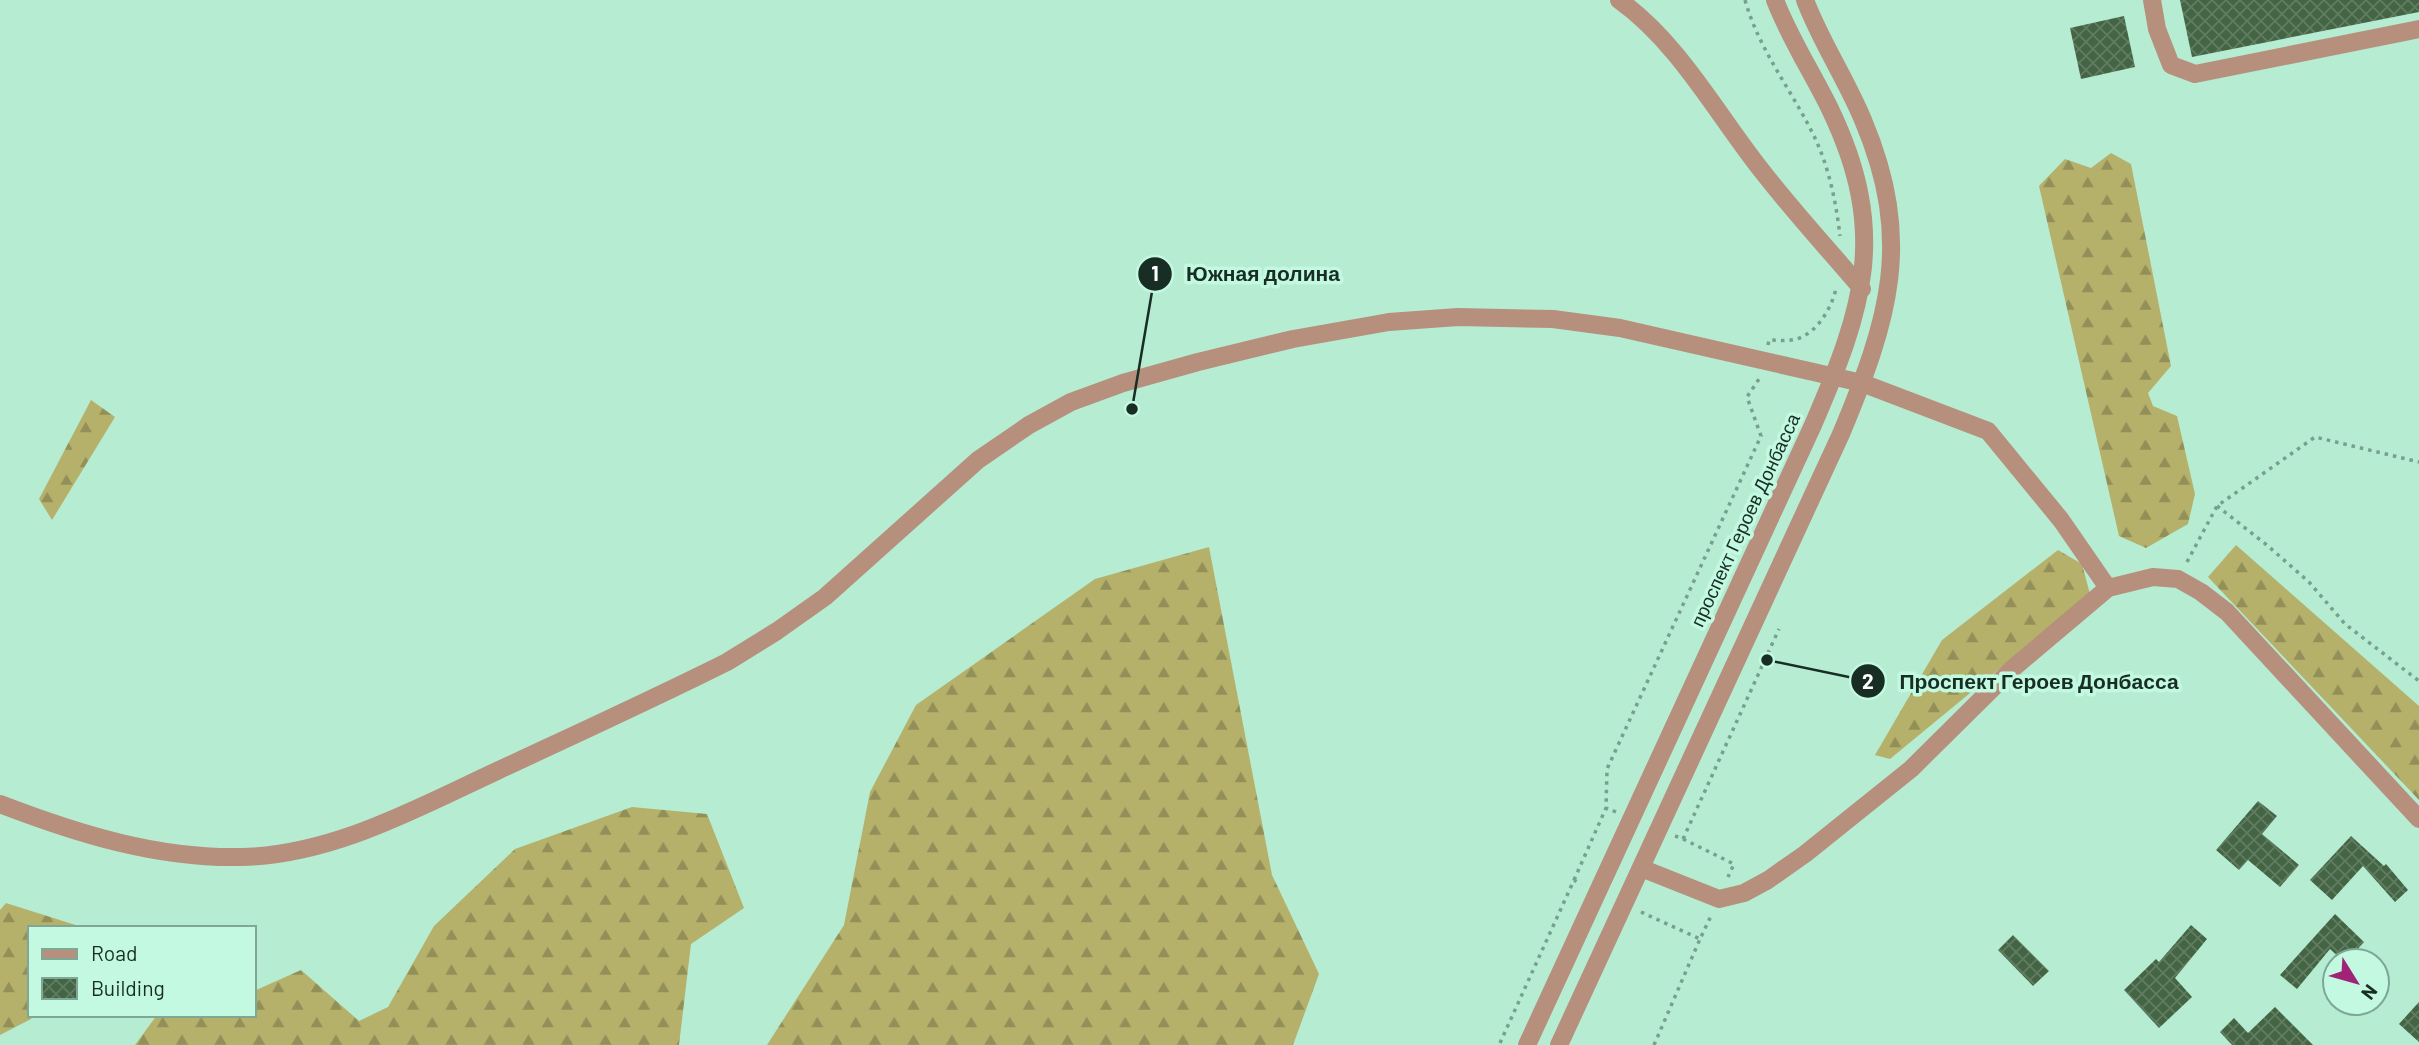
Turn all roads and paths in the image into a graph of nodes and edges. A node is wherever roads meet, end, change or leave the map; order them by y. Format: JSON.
{"nodes":[{"id":1,"x":1619,"y":0,"type":"edge"},
{"id":2,"x":1745,"y":0,"type":"edge"},
{"id":3,"x":1775,"y":0,"type":"edge"},
{"id":4,"x":1805,"y":0,"type":"edge"},
{"id":5,"x":2151,"y":0,"type":"edge"},
{"id":6,"x":2419,"y":29,"type":"edge"},
{"id":7,"x":1841,"y":240,"type":"dead end"},
{"id":8,"x":1836,"y":286,"type":"dead end"},
{"id":9,"x":1862,"y":289,"type":"junction"},
{"id":10,"x":1765,"y":361,"type":"junction"},
{"id":11,"x":1834,"y":376,"type":"junction"},
{"id":12,"x":1862,"y":383,"type":"junction"},
{"id":13,"x":2419,"y":462,"type":"edge"},
{"id":14,"x":2217,"y":506,"type":"junction"},
{"id":15,"x":2178,"y":579,"type":"junction"},
{"id":16,"x":2108,"y":588,"type":"junction"},
{"id":17,"x":1779,"y":629,"type":"dead end"},
{"id":18,"x":2419,"y":681,"type":"edge"},
{"id":19,"x":0,"y":804,"type":"edge"},
{"id":20,"x":1606,"y":808,"type":"junction"},
{"id":21,"x":1631,"y":818,"type":"junction"},
{"id":22,"x":2419,"y":819,"type":"edge"},
{"id":23,"x":1659,"y":830,"type":"junction"},
{"id":24,"x":1641,"y":868,"type":"junction"},
{"id":25,"x":1574,"y":880,"type":"dead end"},
{"id":26,"x":1700,"y":939,"type":"dead end"},
{"id":27,"x":1527,"y":1045,"type":"edge"},
{"id":28,"x":1559,"y":1045,"type":"edge"},
{"id":29,"x":1654,"y":1045,"type":"edge"}],
"edges":[{"from":1,"to":9,"type":"street"},
{"from":2,"to":7,"type":"path"},
{"from":3,"to":9,"type":"street","name":"проспект Героев Донбасса"},
{"from":4,"to":12,"type":"street"},
{"from":5,"to":6,"type":"street"},
{"from":8,"to":10,"type":"path"},
{"from":9,"to":11,"type":"street","name":"проспект Героев Донбасса"},
{"from":10,"to":11,"type":"street"},
{"from":10,"to":19,"type":"street"},
{"from":10,"to":20,"type":"path"},
{"from":11,"to":12,"type":"street"},
{"from":11,"to":21,"type":"street","name":"проспект Героев Донбасса"},
{"from":12,"to":16,"type":"street"},
{"from":12,"to":23,"type":"street"},
{"from":13,"to":14,"type":"path"},
{"from":14,"to":15,"type":"path"},
{"from":14,"to":18,"type":"path"},
{"from":15,"to":16,"type":"street"},
{"from":15,"to":22,"type":"street"},
{"from":16,"to":24,"type":"street"},
{"from":17,"to":23,"type":"path"},
{"from":20,"to":21,"type":"path"},
{"from":20,"to":25,"type":"path"},
{"from":21,"to":27,"type":"street","name":"проспект Героев Донбасса"},
{"from":23,"to":24,"type":"street"},
{"from":24,"to":28,"type":"street"},
{"from":26,"to":29,"type":"path"}]}
